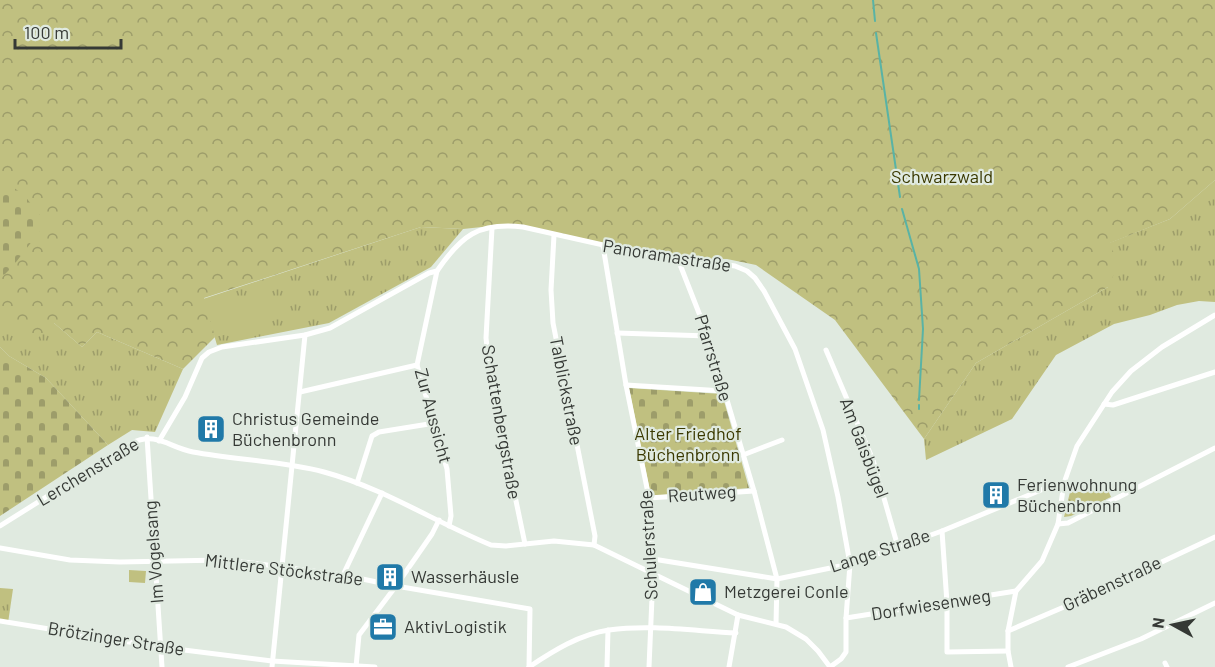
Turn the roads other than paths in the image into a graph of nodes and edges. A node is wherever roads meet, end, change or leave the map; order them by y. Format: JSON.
{"nodes":[{"id":1,"x":492,"y":228,"type":"junction"},
{"id":2,"x":554,"y":235,"type":"junction"},
{"id":3,"x":603,"y":246,"type":"junction"},
{"id":4,"x":680,"y":262,"type":"junction"},
{"id":5,"x":437,"y":271,"type":"junction"},
{"id":6,"x":1215,"y":315,"type":"edge"},
{"id":7,"x":616,"y":333,"type":"junction"},
{"id":8,"x":305,"y":335,"type":"junction"},
{"id":9,"x":708,"y":336,"type":"junction"},
{"id":10,"x":826,"y":350,"type":"dead end"},
{"id":11,"x":202,"y":358,"type":"joint"},
{"id":12,"x":417,"y":364,"type":"junction"},
{"id":13,"x":1215,"y":372,"type":"edge"},
{"id":14,"x":626,"y":385,"type":"junction"},
{"id":15,"x":724,"y":391,"type":"junction"},
{"id":16,"x":300,"y":392,"type":"junction"},
{"id":17,"x":1104,"y":404,"type":"junction"},
{"id":18,"x":435,"y":423,"type":"junction"},
{"id":19,"x":147,"y":437,"type":"junction"},
{"id":20,"x":782,"y":440,"type":"dead end"},
{"id":21,"x":159,"y":441,"type":"junction"},
{"id":22,"x":1215,"y":447,"type":"edge"},
{"id":23,"x":743,"y":455,"type":"junction"},
{"id":24,"x":293,"y":467,"type":"junction"},
{"id":25,"x":357,"y":483,"type":"junction"},
{"id":26,"x":1064,"y":483,"type":"junction"},
{"id":27,"x":754,"y":491,"type":"junction"},
{"id":28,"x":382,"y":493,"type":"junction"},
{"id":29,"x":649,"y":498,"type":"junction"},
{"id":30,"x":439,"y":520,"type":"junction"},
{"id":31,"x":1058,"y":524,"type":"junction"},
{"id":32,"x":0,"y":526,"type":"edge"},
{"id":33,"x":449,"y":526,"type":"junction"},
{"id":34,"x":942,"y":531,"type":"junction"},
{"id":35,"x":1215,"y":537,"type":"edge"},
{"id":36,"x":525,"y":544,"type":"junction"},
{"id":37,"x":594,"y":545,"type":"junction"},
{"id":38,"x":898,"y":547,"type":"junction"},
{"id":39,"x":0,"y":548,"type":"edge"},
{"id":40,"x":652,"y":559,"type":"junction"},
{"id":41,"x":154,"y":561,"type":"junction"},
{"id":42,"x":850,"y":564,"type":"junction"},
{"id":43,"x":282,"y":566,"type":"junction"},
{"id":44,"x":653,"y":574,"type":"junction"},
{"id":45,"x":343,"y":575,"type":"junction"},
{"id":46,"x":777,"y":579,"type":"junction"},
{"id":47,"x":396,"y":586,"type":"junction"},
{"id":48,"x":1016,"y":591,"type":"junction"},
{"id":49,"x":947,"y":603,"type":"junction"},
{"id":50,"x":1215,"y":603,"type":"edge"},
{"id":51,"x":738,"y":615,"type":"junction"},
{"id":52,"x":846,"y":618,"type":"junction"},
{"id":53,"x":0,"y":621,"type":"edge"},
{"id":54,"x":776,"y":624,"type":"junction"},
{"id":55,"x":652,"y":629,"type":"junction"},
{"id":56,"x":608,"y":630,"type":"junction"},
{"id":57,"x":1008,"y":631,"type":"junction"},
{"id":58,"x":736,"y":633,"type":"junction"},
{"id":59,"x":160,"y":646,"type":"junction"},
{"id":60,"x":1008,"y":651,"type":"junction"},
{"id":61,"x":272,"y":664,"type":"edge"},
{"id":62,"x":356,"y":666,"type":"edge"},
{"id":63,"x":162,"y":667,"type":"edge"},
{"id":64,"x":375,"y":667,"type":"edge"},
{"id":65,"x":529,"y":667,"type":"edge"},
{"id":66,"x":606,"y":667,"type":"edge"},
{"id":67,"x":649,"y":667,"type":"edge"},
{"id":68,"x":729,"y":667,"type":"edge"},
{"id":69,"x":830,"y":667,"type":"edge"},
{"id":70,"x":1011,"y":667,"type":"edge"},
{"id":71,"x":1068,"y":667,"type":"edge"}],
"edges":[{"from":1,"to":2,"type":"street","name":"Panoramastraße"},
{"from":1,"to":5,"type":"street","name":"Panoramastraße"},
{"from":1,"to":36,"type":"street","name":"Schattenbergstraße"},
{"from":2,"to":3,"type":"street","name":"Panoramastraße"},
{"from":2,"to":37,"type":"street","name":"Talblickstraße"},
{"from":3,"to":4,"type":"street","name":"Panoramastraße"},
{"from":3,"to":7,"type":"street","name":"Schulerstraße"},
{"from":4,"to":9,"type":"street","name":"Pfarrstraße"},
{"from":4,"to":42,"type":"street","name":"Panoramastraße"},
{"from":5,"to":8,"type":"street","name":"Panoramastraße"},
{"from":5,"to":12,"type":"street","name":"Zur Aussicht"},
{"from":6,"to":17,"type":"street"},
{"from":7,"to":9,"type":"street"},
{"from":7,"to":14,"type":"street","name":"Schulerstraße"},
{"from":8,"to":11,"type":"street","name":"Panoramastraße"},
{"from":8,"to":16,"type":"street"},
{"from":9,"to":15,"type":"street","name":"Pfarrstraße"},
{"from":10,"to":38,"type":"street","name":"Am Gaisbügel"},
{"from":11,"to":21,"type":"street","name":"Lerchenstraße"},
{"from":12,"to":16,"type":"street"},
{"from":12,"to":18,"type":"street","name":"Zur Aussicht"},
{"from":13,"to":17,"type":"street"},
{"from":14,"to":15,"type":"street"},
{"from":14,"to":29,"type":"street","name":"Schulerstraße"},
{"from":15,"to":23,"type":"street","name":"Pfarrstraße"},
{"from":16,"to":24,"type":"street"},
{"from":17,"to":26,"type":"street"},
{"from":18,"to":25,"type":"street"},
{"from":18,"to":33,"type":"street","name":"Zur Aussicht"},
{"from":19,"to":21,"type":"street","name":"Lerchenstraße"},
{"from":19,"to":32,"type":"street","name":"Lerchenstraße"},
{"from":19,"to":41,"type":"street","name":"Im Vogelsang"},
{"from":20,"to":23,"type":"street"},
{"from":21,"to":24,"type":"street"},
{"from":22,"to":31,"type":"street"},
{"from":23,"to":27,"type":"street","name":"Pfarrstraße"},
{"from":24,"to":25,"type":"street"},
{"from":24,"to":43,"type":"street"},
{"from":25,"to":28,"type":"street"},
{"from":26,"to":31,"type":"street"},
{"from":26,"to":34,"type":"street","name":"Lange Straße"},
{"from":27,"to":29,"type":"street","name":"Reutweg"},
{"from":27,"to":46,"type":"street","name":"Pfarrstraße"},
{"from":28,"to":30,"type":"street"},
{"from":28,"to":45,"type":"street"},
{"from":29,"to":40,"type":"street","name":"Schulerstraße"},
{"from":30,"to":33,"type":"street"},
{"from":30,"to":47,"type":"street"},
{"from":31,"to":48,"type":"street"},
{"from":33,"to":36,"type":"street"},
{"from":34,"to":38,"type":"street","name":"Lange Straße"},
{"from":34,"to":49,"type":"street"},
{"from":35,"to":57,"type":"street","name":"Gräbenstraße"},
{"from":36,"to":37,"type":"street"},
{"from":37,"to":44,"type":"street"},
{"from":38,"to":42,"type":"street","name":"Lange Straße"},
{"from":39,"to":41,"type":"street","name":"Mittlere Stöckstraße"},
{"from":40,"to":44,"type":"street","name":"Schulerstraße"},
{"from":40,"to":46,"type":"street","name":"Lange Straße"},
{"from":41,"to":43,"type":"street","name":"Mittlere Stöckstraße"},
{"from":41,"to":59,"type":"street","name":"Im Vogelsang"},
{"from":42,"to":46,"type":"street","name":"Lange Straße"},
{"from":42,"to":52,"type":"street","name":"Panoramastraße"},
{"from":43,"to":45,"type":"street","name":"Mittlere Stöckstraße"},
{"from":43,"to":61,"type":"street"},
{"from":44,"to":51,"type":"street"},
{"from":44,"to":55,"type":"street","name":"Schulerstraße"},
{"from":45,"to":47,"type":"street","name":"Mittlere Stöckstraße"},
{"from":46,"to":54,"type":"street","name":"Pfarrstraße"},
{"from":47,"to":62,"type":"street"},
{"from":47,"to":65,"type":"street","name":"Mittlere Stöckstraße"},
{"from":48,"to":49,"type":"street","name":"Dorfwiesenweg"},
{"from":48,"to":57,"type":"street"},
{"from":49,"to":52,"type":"street","name":"Dorfwiesenweg"},
{"from":49,"to":60,"type":"street"},
{"from":50,"to":71,"type":"street"},
{"from":51,"to":54,"type":"street"},
{"from":51,"to":58,"type":"street"},
{"from":52,"to":69,"type":"street","name":"Panoramastraße"},
{"from":53,"to":59,"type":"street","name":"Brötzinger Straße"},
{"from":54,"to":69,"type":"street"},
{"from":55,"to":56,"type":"street"},
{"from":55,"to":58,"type":"street"},
{"from":55,"to":67,"type":"street","name":"Schulerstraße"},
{"from":56,"to":65,"type":"street"},
{"from":56,"to":66,"type":"street"},
{"from":57,"to":60,"type":"street"},
{"from":58,"to":68,"type":"street"},
{"from":59,"to":61,"type":"street","name":"Brötzinger Straße"},
{"from":59,"to":63,"type":"street","name":"Im Vogelsang"},
{"from":60,"to":70,"type":"street"},
{"from":61,"to":62,"type":"street","name":"Brötzinger Straße"},
{"from":62,"to":64,"type":"street","name":"Brötzinger Straße"}]}
